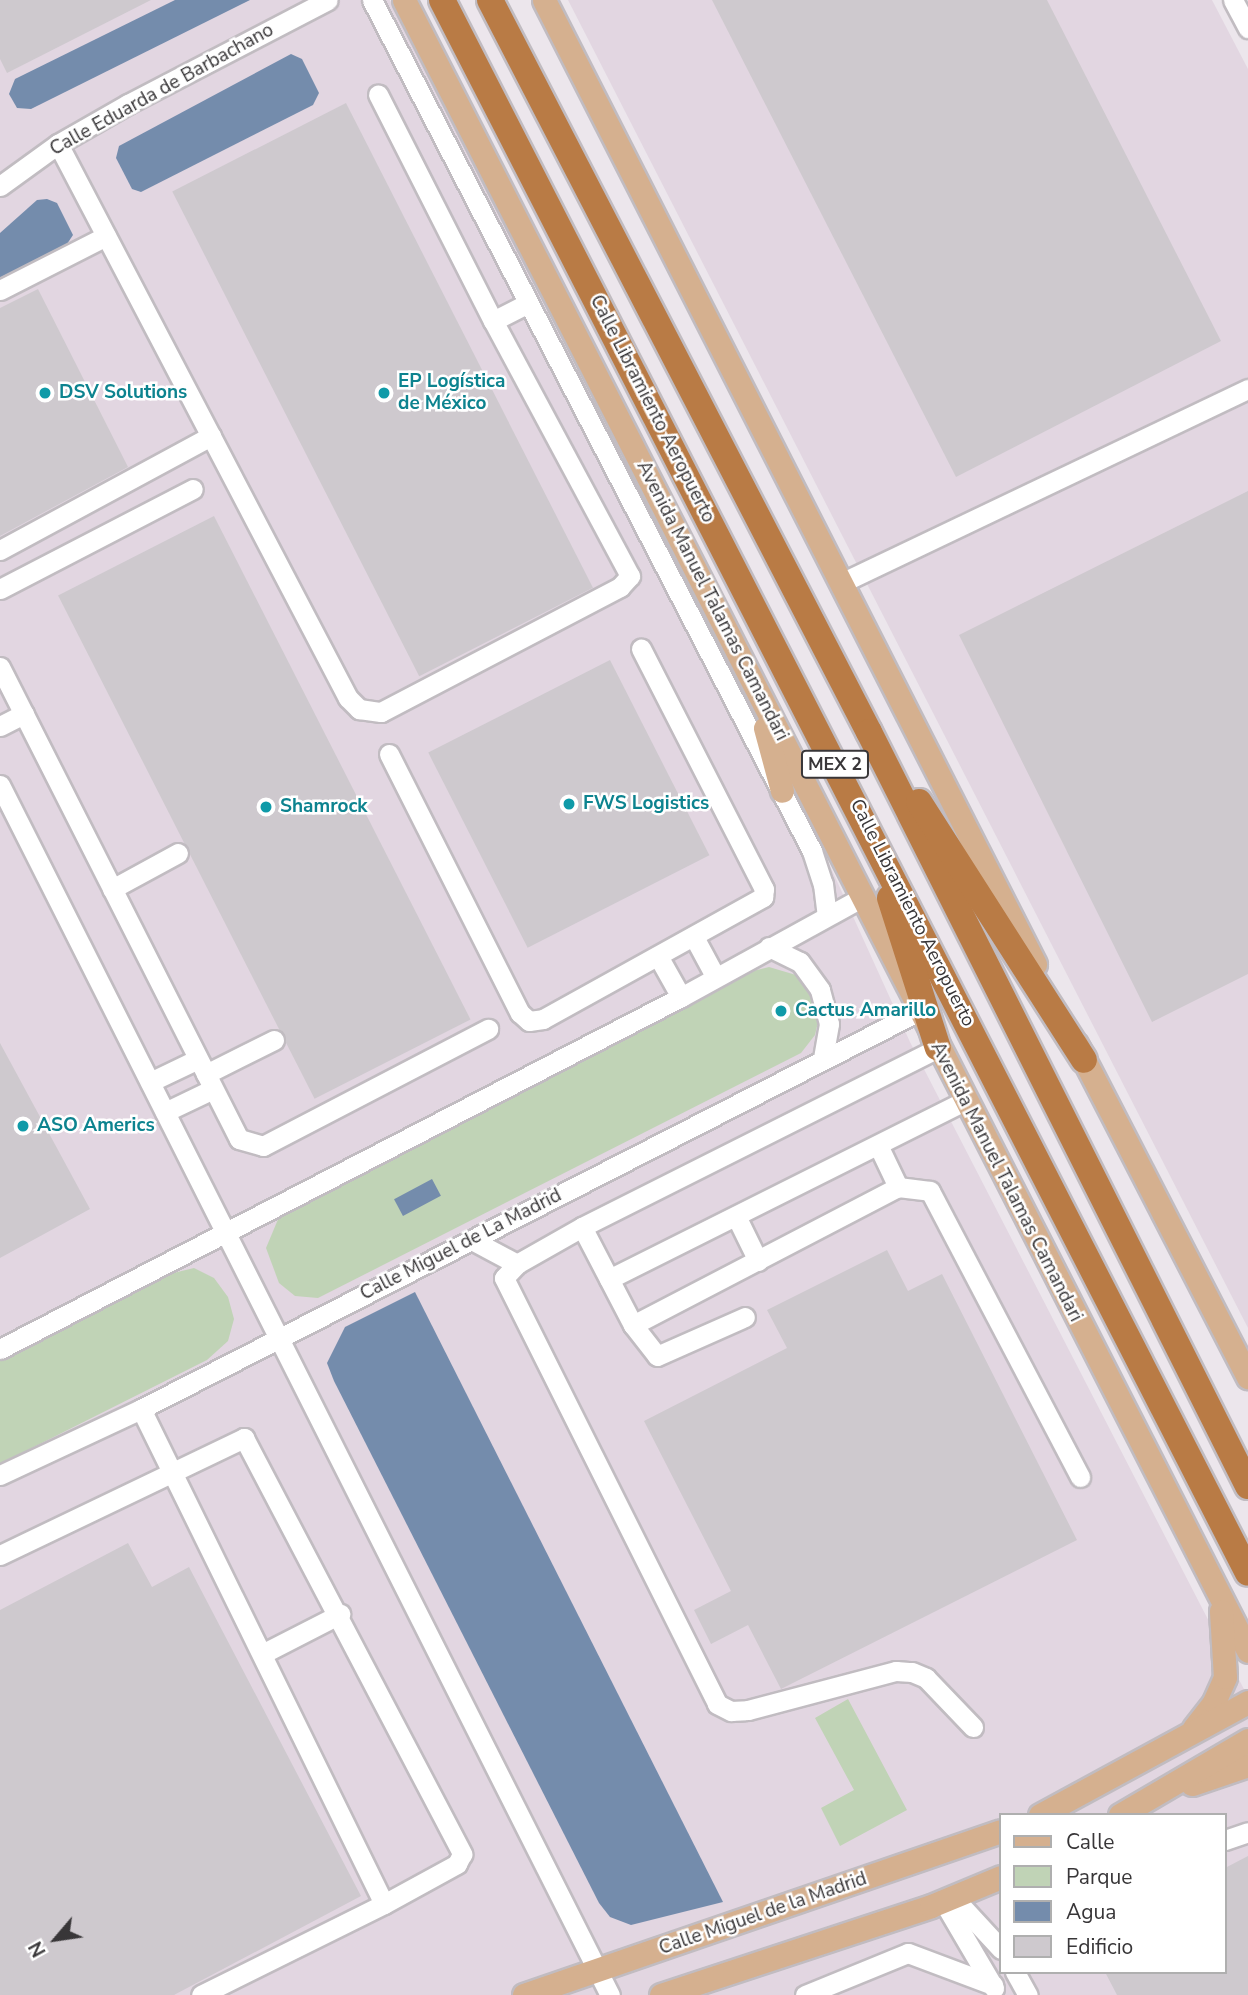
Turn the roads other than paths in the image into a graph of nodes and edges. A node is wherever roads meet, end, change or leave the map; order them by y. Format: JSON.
{"nodes":[{"id":1,"x":328,"y":0,"type":"edge"},
{"id":2,"x":372,"y":0,"type":"edge"},
{"id":3,"x":404,"y":0,"type":"edge"},
{"id":4,"x":442,"y":0,"type":"edge"},
{"id":5,"x":490,"y":0,"type":"edge"},
{"id":6,"x":496,"y":0,"type":"edge"},
{"id":7,"x":544,"y":0,"type":"edge"},
{"id":8,"x":553,"y":0,"type":"edge"},
{"id":9,"x":1233,"y":0,"type":"edge"},
{"id":10,"x":1248,"y":28,"type":"edge"},
{"id":11,"x":559,"y":29,"type":"junction"},
{"id":12,"x":514,"y":48,"type":"junction"},
{"id":13,"x":379,"y":94,"type":"dead end"},
{"id":14,"x":58,"y":144,"type":"junction"},
{"id":15,"x":0,"y":186,"type":"edge"},
{"id":16,"x":106,"y":236,"type":"junction"},
{"id":17,"x":0,"y":290,"type":"edge"},
{"id":18,"x":527,"y":304,"type":"junction"},
{"id":19,"x":493,"y":321,"type":"junction"},
{"id":20,"x":1248,"y":389,"type":"edge"},
{"id":21,"x":211,"y":436,"type":"junction"},
{"id":22,"x":193,"y":489,"type":"dead end"},
{"id":23,"x":0,"y":550,"type":"edge"},
{"id":24,"x":841,"y":583,"type":"junction"},
{"id":25,"x":0,"y":589,"type":"edge"},
{"id":26,"x":641,"y":649,"type":"dead end"},
{"id":27,"x":748,"y":671,"type":"junction"},
{"id":28,"x":2,"y":675,"type":"edge"},
{"id":29,"x":24,"y":714,"type":"junction"},
{"id":30,"x":0,"y":726,"type":"edge"},
{"id":31,"x":869,"y":732,"type":"junction"},
{"id":32,"x":389,"y":754,"type":"dead end"},
{"id":33,"x":782,"y":791,"type":"junction"},
{"id":34,"x":2,"y":795,"type":"edge"},
{"id":35,"x":866,"y":823,"type":"junction"},
{"id":36,"x":178,"y":853,"type":"dead end"},
{"id":37,"x":112,"y":889,"type":"junction"},
{"id":38,"x":861,"y":898,"type":"junction"},
{"id":39,"x":827,"y":916,"type":"junction"},
{"id":40,"x":694,"y":937,"type":"junction"},
{"id":41,"x":769,"y":947,"type":"junction"},
{"id":42,"x":658,"y":956,"type":"junction"},
{"id":43,"x":715,"y":976,"type":"junction"},
{"id":44,"x":681,"y":997,"type":"junction"},
{"id":45,"x":919,"y":1011,"type":"junction"},
{"id":46,"x":488,"y":1029,"type":"dead end"},
{"id":47,"x":274,"y":1040,"type":"dead end"},
{"id":48,"x":938,"y":1048,"type":"junction"},
{"id":49,"x":823,"y":1059,"type":"junction"},
{"id":50,"x":1084,"y":1060,"type":"junction"},
{"id":51,"x":206,"y":1074,"type":"junction"},
{"id":52,"x":150,"y":1082,"type":"junction"},
{"id":53,"x":965,"y":1101,"type":"junction"},
{"id":54,"x":165,"y":1112,"type":"junction"},
{"id":55,"x":878,"y":1145,"type":"junction"},
{"id":56,"x":898,"y":1187,"type":"junction"},
{"id":57,"x":736,"y":1216,"type":"junction"},
{"id":58,"x":582,"y":1227,"type":"junction"},
{"id":59,"x":224,"y":1230,"type":"junction"},
{"id":60,"x":472,"y":1240,"type":"junction"},
{"id":61,"x":758,"y":1261,"type":"junction"},
{"id":62,"x":517,"y":1264,"type":"junction"},
{"id":63,"x":609,"y":1279,"type":"junction"},
{"id":64,"x":745,"y":1317,"type":"dead end"},
{"id":65,"x":633,"y":1325,"type":"junction"},
{"id":66,"x":279,"y":1338,"type":"junction"},
{"id":67,"x":0,"y":1349,"type":"edge"},
{"id":68,"x":1248,"y":1377,"type":"edge"},
{"id":69,"x":141,"y":1409,"type":"junction"},
{"id":70,"x":172,"y":1470,"type":"junction"},
{"id":71,"x":0,"y":1475,"type":"edge"},
{"id":72,"x":1080,"y":1477,"type":"dead end"},
{"id":73,"x":1248,"y":1486,"type":"edge"},
{"id":74,"x":0,"y":1555,"type":"edge"},
{"id":75,"x":1248,"y":1573,"type":"edge"},
{"id":76,"x":1220,"y":1591,"type":"junction"},
{"id":77,"x":340,"y":1614,"type":"junction"},
{"id":78,"x":1248,"y":1615,"type":"edge"},
{"id":79,"x":1248,"y":1651,"type":"edge"},
{"id":80,"x":262,"y":1654,"type":"junction"},
{"id":81,"x":1248,"y":1702,"type":"edge"},
{"id":82,"x":973,"y":1727,"type":"dead end"},
{"id":83,"x":1185,"y":1740,"type":"junction"},
{"id":84,"x":1248,"y":1740,"type":"edge"},
{"id":85,"x":1248,"y":1765,"type":"edge"},
{"id":86,"x":1149,"y":1799,"type":"junction"},
{"id":87,"x":1044,"y":1813,"type":"edge"},
{"id":88,"x":1124,"y":1813,"type":"edge"},
{"id":89,"x":1000,"y":1831,"type":"edge"},
{"id":90,"x":1248,"y":1832,"type":"edge"},
{"id":91,"x":1227,"y":1839,"type":"edge"},
{"id":92,"x":1000,"y":1877,"type":"edge"},
{"id":93,"x":948,"y":1899,"type":"junction"},
{"id":94,"x":384,"y":1904,"type":"junction"},
{"id":95,"x":1000,"y":1948,"type":"edge"},
{"id":96,"x":597,"y":1970,"type":"junction"},
{"id":97,"x":1018,"y":1974,"type":"edge"},
{"id":98,"x":995,"y":1990,"type":"edge"},
{"id":99,"x":201,"y":1995,"type":"edge"},
{"id":100,"x":524,"y":1995,"type":"edge"},
{"id":101,"x":610,"y":1995,"type":"edge"},
{"id":102,"x":661,"y":1995,"type":"edge"},
{"id":103,"x":805,"y":1995,"type":"edge"},
{"id":104,"x":1028,"y":1995,"type":"edge"}],
"edges":[{"from":1,"to":14,"type":"street","name":"Calle Eduarda de Barbachano"},
{"from":2,"to":18,"type":"street"},
{"from":3,"to":27,"type":"main road","name":"Avenida Manuel Talamas Camandari"},
{"from":4,"to":35,"type":"highway","name":"Calle Libramiento Aeropuerto","number":"MEX 2"},
{"from":5,"to":12,"type":"highway","number":"MEX 2"},
{"from":6,"to":12,"type":"highway"},
{"from":7,"to":11,"type":"main road"},
{"from":8,"to":11,"type":"street"},
{"from":9,"to":10,"type":"street"},
{"from":11,"to":24,"type":"main road"},
{"from":12,"to":31,"type":"highway","number":"MEX 2"},
{"from":13,"to":19,"type":"street"},
{"from":14,"to":15,"type":"street","name":"Calle Eduarda de Barbachano"},
{"from":14,"to":16,"type":"street"},
{"from":16,"to":17,"type":"street"},
{"from":16,"to":21,"type":"street"},
{"from":18,"to":19,"type":"street"},
{"from":18,"to":33,"type":"street"},
{"from":19,"to":21,"type":"street"},
{"from":20,"to":24,"type":"street"},
{"from":21,"to":23,"type":"street"},
{"from":22,"to":25,"type":"street"},
{"from":24,"to":50,"type":"main road"},
{"from":26,"to":40,"type":"street"},
{"from":27,"to":33,"type":"main road"},
{"from":27,"to":38,"type":"main road","name":"Avenida Manuel Talamas Camandari"},
{"from":28,"to":29,"type":"street"},
{"from":29,"to":30,"type":"street"},
{"from":29,"to":37,"type":"street"},
{"from":31,"to":50,"type":"highway"},
{"from":31,"to":73,"type":"highway","number":"MEX 2"},
{"from":32,"to":42,"type":"street"},
{"from":33,"to":39,"type":"street"},
{"from":34,"to":52,"type":"street"},
{"from":35,"to":48,"type":"highway"},
{"from":35,"to":75,"type":"highway","name":"Calle Libramiento Aeropuerto","number":"MEX 2"},
{"from":36,"to":37,"type":"street"},
{"from":37,"to":51,"type":"street"},
{"from":38,"to":39,"type":"street"},
{"from":38,"to":45,"type":"main road","name":"Avenida Manuel Talamas Camandari"},
{"from":39,"to":41,"type":"street"},
{"from":40,"to":42,"type":"street"},
{"from":40,"to":43,"type":"street"},
{"from":41,"to":43,"type":"street"},
{"from":41,"to":49,"type":"street"},
{"from":42,"to":44,"type":"street"},
{"from":43,"to":44,"type":"street"},
{"from":44,"to":59,"type":"street"},
{"from":45,"to":48,"type":"main road","name":"Avenida Manuel Talamas Camandari"},
{"from":45,"to":49,"type":"street","name":"Calle Miguel de La Madrid"},
{"from":46,"to":51,"type":"street"},
{"from":47,"to":51,"type":"street"},
{"from":48,"to":53,"type":"main road","name":"Avenida Manuel Talamas Camandari"},
{"from":48,"to":58,"type":"street"},
{"from":49,"to":60,"type":"street","name":"Calle Miguel de La Madrid"},
{"from":50,"to":68,"type":"main road"},
{"from":51,"to":52,"type":"street"},
{"from":51,"to":54,"type":"street"},
{"from":52,"to":54,"type":"street"},
{"from":53,"to":55,"type":"street"},
{"from":53,"to":76,"type":"main road","name":"Avenida Manuel Talamas Camandari"},
{"from":54,"to":59,"type":"street"},
{"from":55,"to":56,"type":"street"},
{"from":55,"to":57,"type":"street"},
{"from":56,"to":61,"type":"street"},
{"from":56,"to":72,"type":"street"},
{"from":57,"to":61,"type":"street"},
{"from":57,"to":63,"type":"street"},
{"from":58,"to":62,"type":"street"},
{"from":58,"to":63,"type":"street"},
{"from":59,"to":66,"type":"street"},
{"from":59,"to":67,"type":"street"},
{"from":60,"to":62,"type":"street"},
{"from":60,"to":66,"type":"street","name":"Calle Miguel de La Madrid"},
{"from":61,"to":65,"type":"street"},
{"from":62,"to":82,"type":"street"},
{"from":63,"to":65,"type":"street"},
{"from":64,"to":65,"type":"street"},
{"from":66,"to":69,"type":"street","name":"Calle Miguel de La Madrid"},
{"from":66,"to":96,"type":"street"},
{"from":69,"to":70,"type":"street"},
{"from":69,"to":71,"type":"street","name":"Calle Miguel de La Madrid"},
{"from":70,"to":74,"type":"street"},
{"from":70,"to":77,"type":"street"},
{"from":70,"to":80,"type":"street"},
{"from":76,"to":78,"type":"main road"},
{"from":76,"to":79,"type":"main road","name":"Avenida Manuel Talamas Camandari"},
{"from":76,"to":83,"type":"main road"},
{"from":77,"to":80,"type":"street"},
{"from":77,"to":94,"type":"street"},
{"from":80,"to":94,"type":"street"},
{"from":81,"to":83,"type":"main road"},
{"from":83,"to":87,"type":"main road"},
{"from":84,"to":86,"type":"main road"},
{"from":85,"to":86,"type":"main road"},
{"from":86,"to":88,"type":"main road"},
{"from":89,"to":96,"type":"main road","name":"Calle Miguel de la Madrid"},
{"from":90,"to":91,"type":"street"},
{"from":92,"to":93,"type":"main road"},
{"from":93,"to":95,"type":"street"},
{"from":93,"to":98,"type":"street"},
{"from":93,"to":102,"type":"main road"},
{"from":94,"to":99,"type":"street"},
{"from":96,"to":100,"type":"main road","name":"Calle Miguel de la Madrid"},
{"from":96,"to":101,"type":"street"},
{"from":97,"to":104,"type":"street"},
{"from":98,"to":103,"type":"street"}]}
